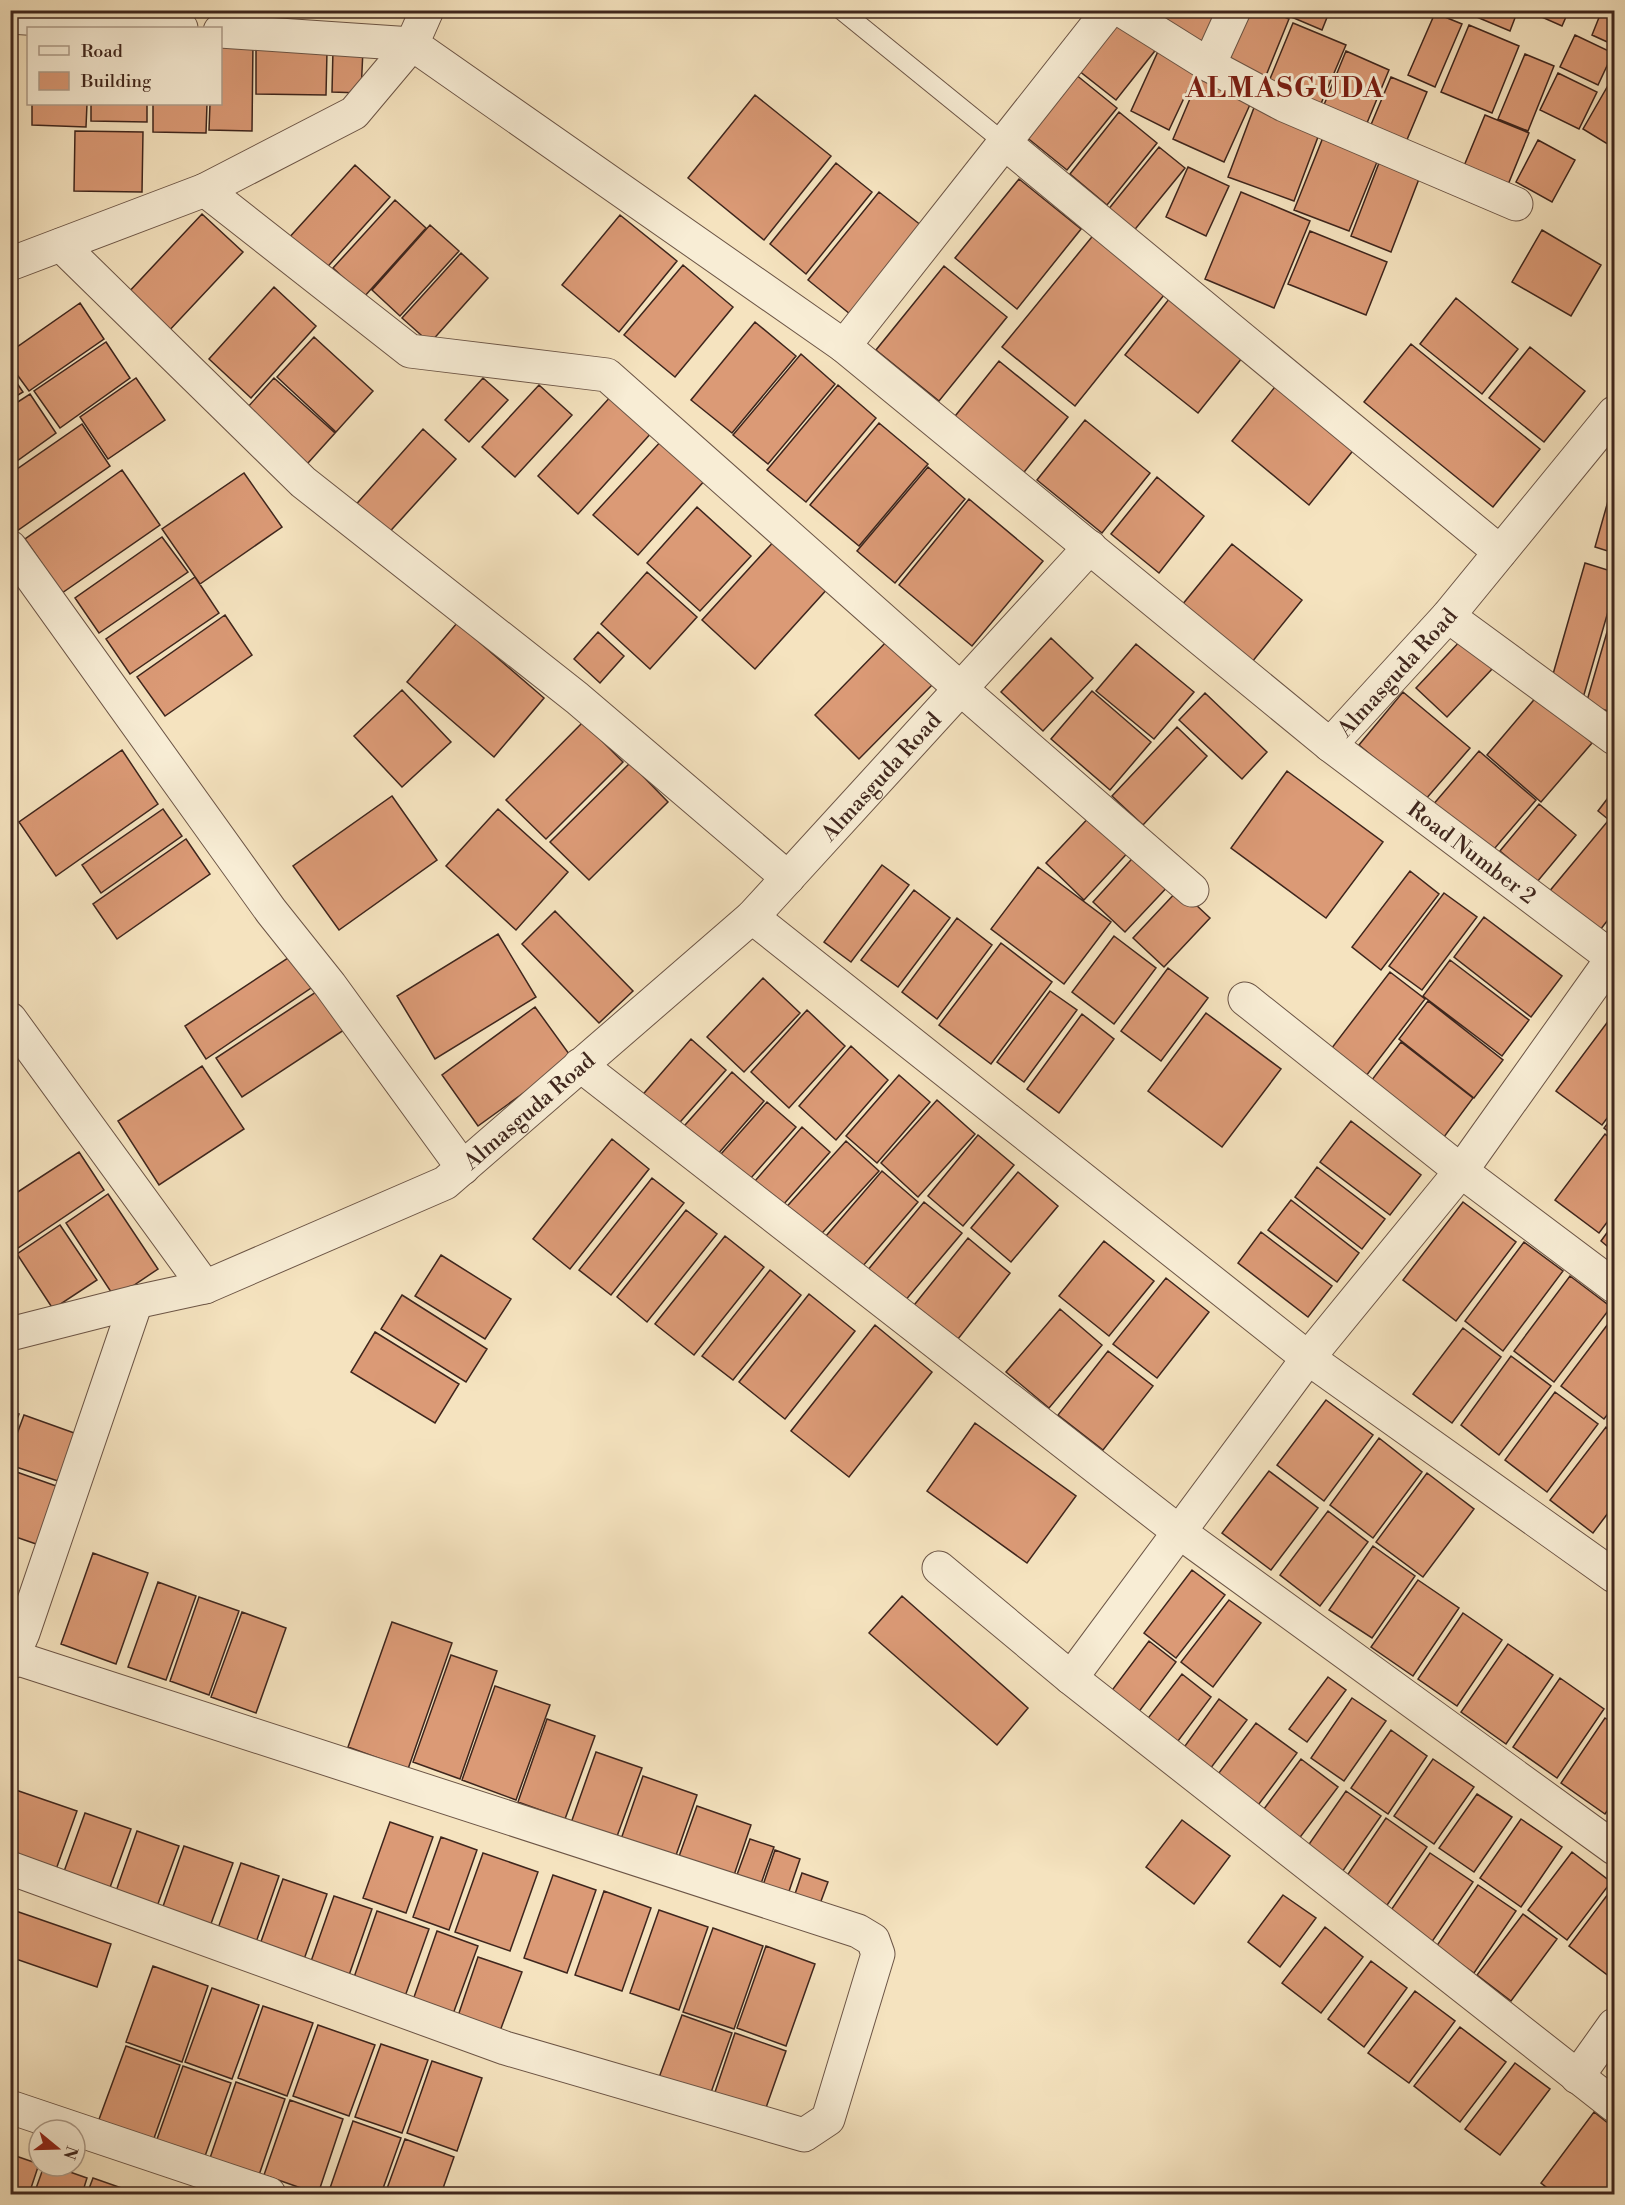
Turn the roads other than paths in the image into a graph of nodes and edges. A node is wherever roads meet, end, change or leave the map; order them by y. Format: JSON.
{"nodes":[{"id":1,"x":427,"y":10,"type":"edge"},
{"id":2,"x":841,"y":10,"type":"edge"},
{"id":3,"x":1109,"y":10,"type":"edge"},
{"id":4,"x":1121,"y":10,"type":"edge"},
{"id":5,"x":1234,"y":10,"type":"edge"},
{"id":6,"x":10,"y":17,"type":"edge"},
{"id":7,"x":165,"y":27,"type":"edge"},
{"id":8,"x":222,"y":31,"type":"edge"},
{"id":9,"x":412,"y":44,"type":"junction"},
{"id":10,"x":1209,"y":65,"type":"junction"},
{"id":11,"x":1006,"y":144,"type":"junction"},
{"id":12,"x":205,"y":190,"type":"junction"},
{"id":13,"x":1516,"y":204,"type":"dead end"},
{"id":14,"x":61,"y":245,"type":"junction"},
{"id":15,"x":10,"y":264,"type":"edge"},
{"id":16,"x":844,"y":346,"type":"junction"},
{"id":17,"x":1614,"y":415,"type":"edge"},
{"id":18,"x":10,"y":547,"type":"edge"},
{"id":19,"x":1090,"y":547,"type":"junction"},
{"id":20,"x":1500,"y":552,"type":"junction"},
{"id":21,"x":1448,"y":616,"type":"junction"},
{"id":22,"x":961,"y":689,"type":"junction"},
{"id":23,"x":1614,"y":738,"type":"edge"},
{"id":24,"x":1330,"y":745,"type":"junction"},
{"id":25,"x":788,"y":878,"type":"junction"},
{"id":26,"x":1192,"y":890,"type":"dead end"},
{"id":27,"x":752,"y":917,"type":"junction"},
{"id":28,"x":1614,"y":958,"type":"edge"},
{"id":29,"x":1245,"y":999,"type":"dead end"},
{"id":30,"x":10,"y":1019,"type":"edge"},
{"id":31,"x":580,"y":1065,"type":"junction"},
{"id":32,"x":463,"y":1168,"type":"junction"},
{"id":33,"x":1461,"y":1171,"type":"junction"},
{"id":34,"x":1614,"y":1286,"type":"edge"},
{"id":35,"x":206,"y":1287,"type":"junction"},
{"id":36,"x":136,"y":1302,"type":"junction"},
{"id":37,"x":10,"y":1334,"type":"edge"},
{"id":38,"x":1308,"y":1358,"type":"junction"},
{"id":39,"x":1178,"y":1532,"type":"junction"},
{"id":40,"x":939,"y":1568,"type":"dead end"},
{"id":41,"x":1614,"y":1576,"type":"edge"},
{"id":42,"x":14,"y":1646,"type":"edge"},
{"id":43,"x":1071,"y":1678,"type":"junction"},
{"id":44,"x":1614,"y":1848,"type":"edge"},
{"id":45,"x":10,"y":1868,"type":"edge"},
{"id":46,"x":1614,"y":2025,"type":"edge"},
{"id":47,"x":1577,"y":2077,"type":"junction"},
{"id":48,"x":1614,"y":2105,"type":"edge"},
{"id":49,"x":10,"y":2107,"type":"edge"},
{"id":50,"x":269,"y":2194,"type":"edge"}],
"edges":[{"from":1,"to":9,"type":"street"},
{"from":2,"to":11,"type":"lane"},
{"from":3,"to":11,"type":"street"},
{"from":4,"to":10,"type":"street"},
{"from":5,"to":10,"type":"street"},
{"from":6,"to":7,"type":"street"},
{"from":8,"to":9,"type":"street"},
{"from":9,"to":12,"type":"street"},
{"from":9,"to":16,"type":"street"},
{"from":10,"to":13,"type":"street"},
{"from":11,"to":16,"type":"street"},
{"from":11,"to":20,"type":"street"},
{"from":12,"to":14,"type":"street"},
{"from":12,"to":22,"type":"street"},
{"from":14,"to":15,"type":"street"},
{"from":14,"to":25,"type":"street"},
{"from":16,"to":19,"type":"street"},
{"from":17,"to":20,"type":"street","name":"Almasguda Road"},
{"from":18,"to":32,"type":"street"},
{"from":19,"to":22,"type":"street","name":"Almasguda Road"},
{"from":19,"to":24,"type":"street","name":"Almasguda Road"},
{"from":20,"to":21,"type":"street","name":"Almasguda Road"},
{"from":21,"to":23,"type":"street"},
{"from":21,"to":24,"type":"street","name":"Almasguda Road"},
{"from":22,"to":25,"type":"street","name":"Almasguda Road"},
{"from":22,"to":26,"type":"street"},
{"from":24,"to":28,"type":"street","name":"Road Number 2"},
{"from":25,"to":27,"type":"street","name":"Almasguda Road"},
{"from":27,"to":31,"type":"street","name":"Almasguda Road"},
{"from":27,"to":38,"type":"street"},
{"from":28,"to":33,"type":"street"},
{"from":29,"to":33,"type":"street"},
{"from":30,"to":35,"type":"street"},
{"from":31,"to":32,"type":"street","name":"Almasguda Road"},
{"from":31,"to":39,"type":"street"},
{"from":32,"to":35,"type":"street","name":"Almasguda Road"},
{"from":33,"to":34,"type":"street"},
{"from":33,"to":38,"type":"street"},
{"from":35,"to":36,"type":"street","name":"Almasguda Road"},
{"from":36,"to":37,"type":"street","name":"Almasguda Road"},
{"from":36,"to":42,"type":"street"},
{"from":38,"to":39,"type":"street"},
{"from":38,"to":41,"type":"street"},
{"from":39,"to":43,"type":"street"},
{"from":39,"to":44,"type":"street"},
{"from":40,"to":43,"type":"street"},
{"from":42,"to":45,"type":"street"},
{"from":43,"to":47,"type":"street"},
{"from":46,"to":47,"type":"street"},
{"from":47,"to":48,"type":"street"},
{"from":49,"to":50,"type":"street"}]}
